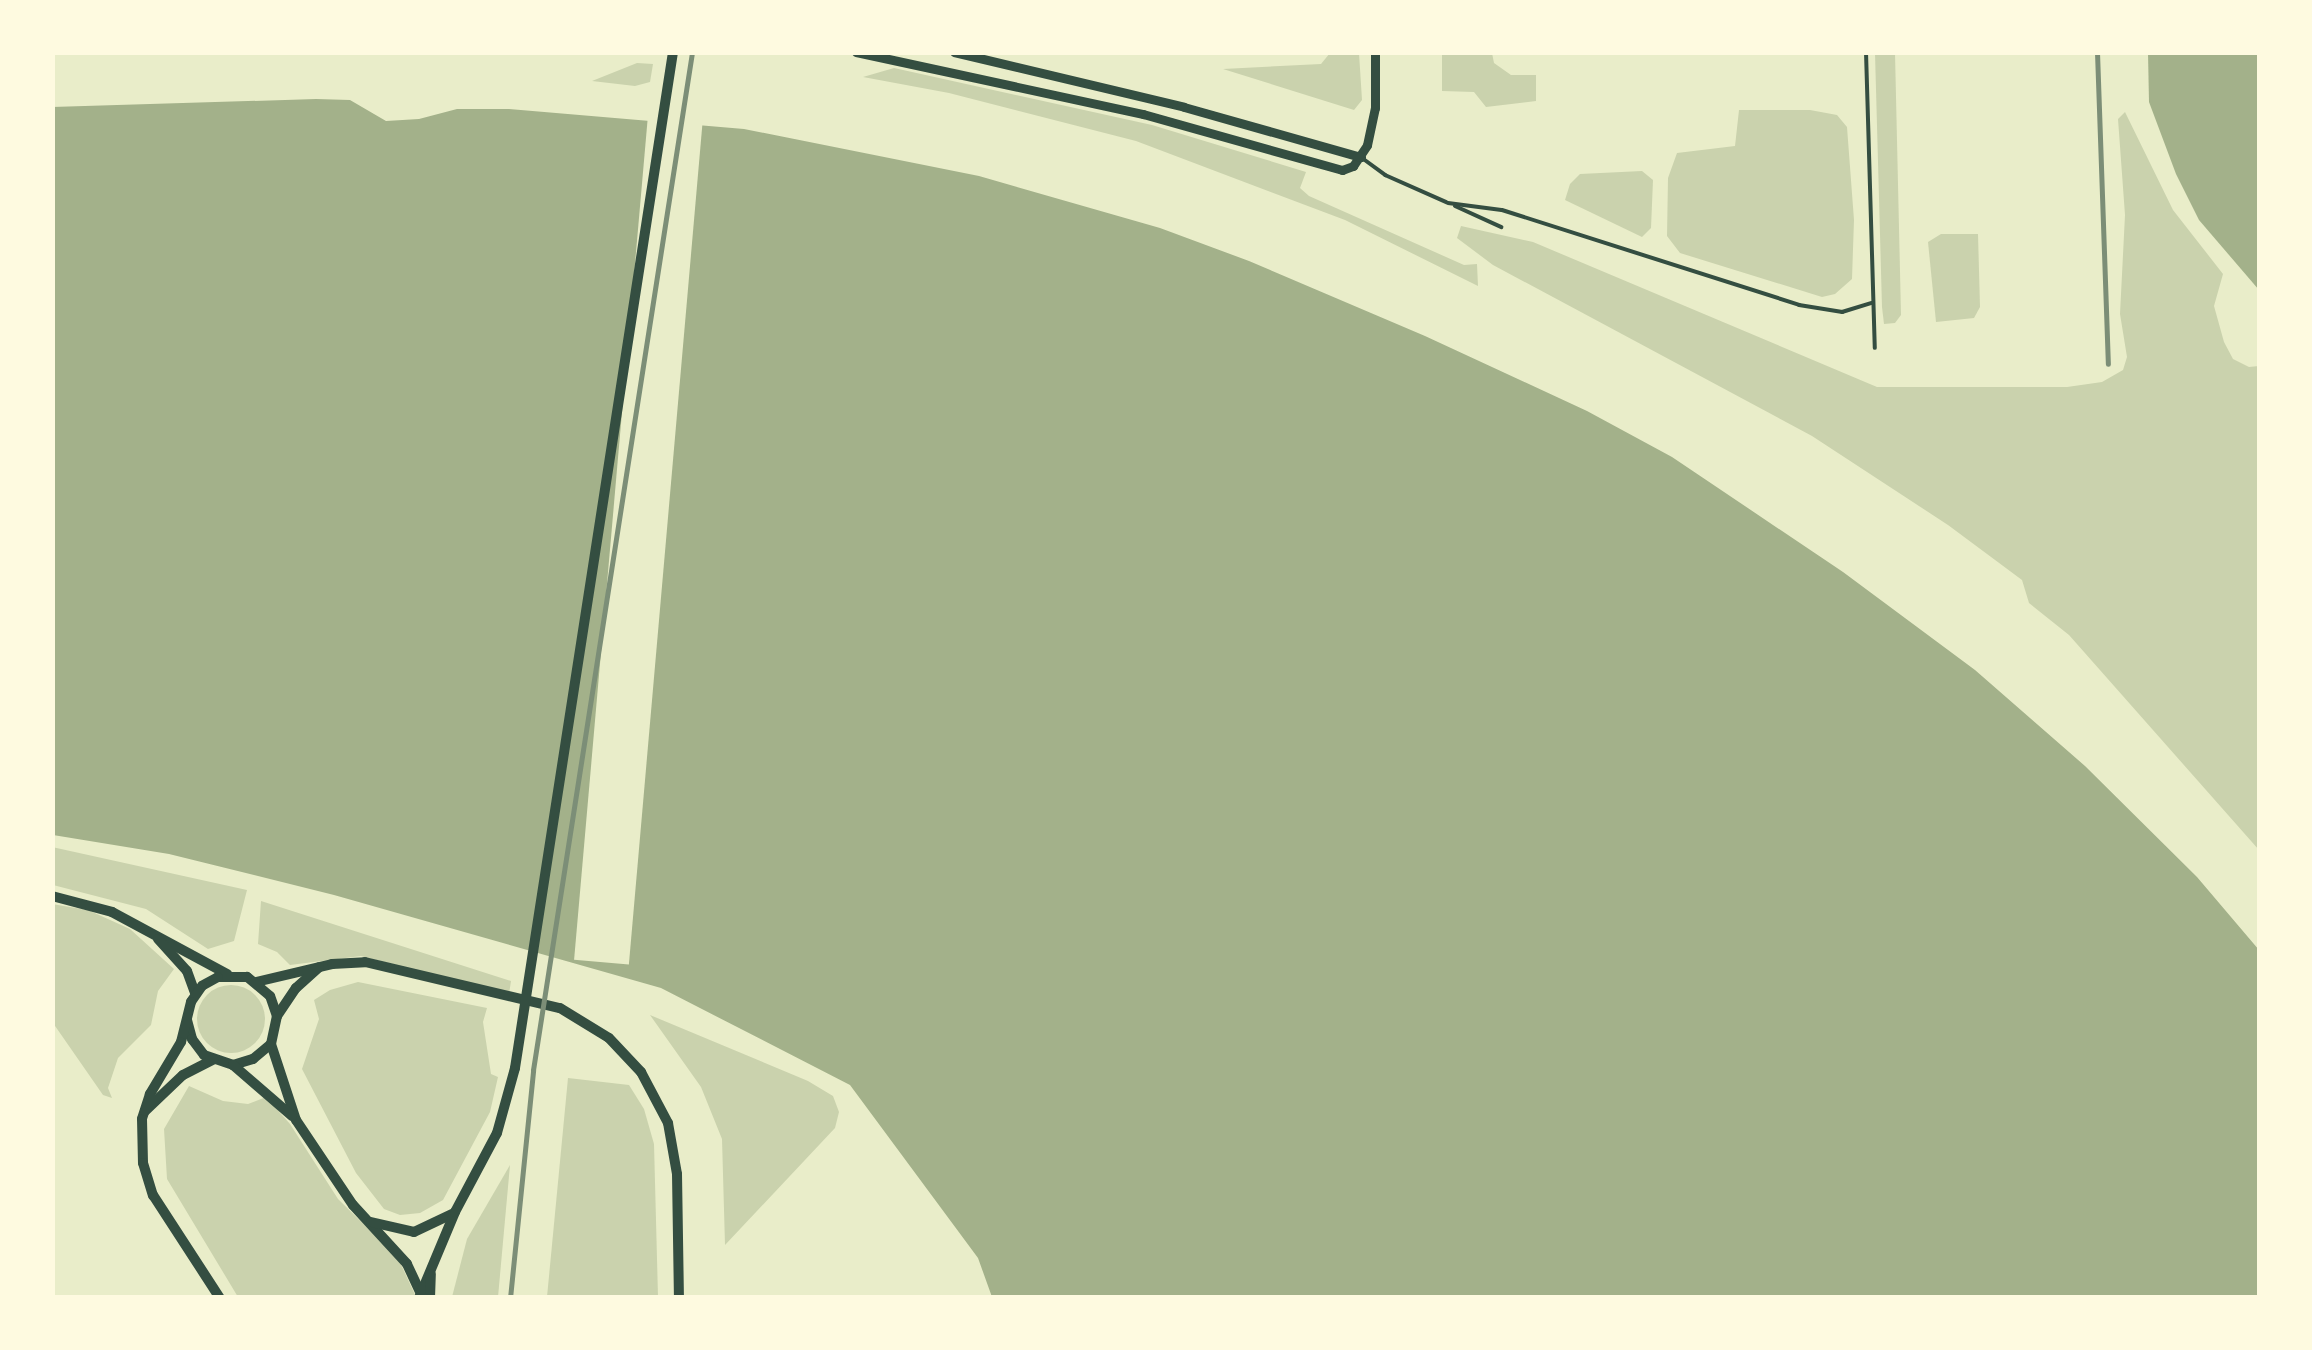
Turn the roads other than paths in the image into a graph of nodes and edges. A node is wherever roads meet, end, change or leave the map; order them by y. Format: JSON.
{"nodes":[{"id":1,"x":674,"y":52,"type":"edge"},
{"id":2,"x":856,"y":52,"type":"edge"},
{"id":3,"x":954,"y":52,"type":"edge"},
{"id":4,"x":1375,"y":52,"type":"edge"},
{"id":5,"x":1866,"y":52,"type":"edge"},
{"id":6,"x":1361,"y":158,"type":"junction"},
{"id":7,"x":1448,"y":203,"type":"junction"},
{"id":8,"x":1501,"y":227,"type":"dead end"},
{"id":9,"x":1872,"y":303,"type":"junction"},
{"id":10,"x":1875,"y":348,"type":"dead end"},
{"id":11,"x":52,"y":896,"type":"edge"},
{"id":12,"x":150,"y":931,"type":"junction"},
{"id":13,"x":320,"y":966,"type":"junction"},
{"id":14,"x":228,"y":975,"type":"junction"},
{"id":15,"x":256,"y":982,"type":"junction"},
{"id":16,"x":195,"y":994,"type":"junction"},
{"id":17,"x":277,"y":1016,"type":"junction"},
{"id":18,"x":187,"y":1020,"type":"junction"},
{"id":19,"x":270,"y":1044,"type":"junction"},
{"id":20,"x":212,"y":1060,"type":"junction"},
{"id":21,"x":233,"y":1064,"type":"junction"},
{"id":22,"x":144,"y":1112,"type":"junction"},
{"id":23,"x":296,"y":1120,"type":"junction"},
{"id":24,"x":456,"y":1212,"type":"junction"},
{"id":25,"x":365,"y":1220,"type":"junction"},
{"id":26,"x":423,"y":1296,"type":"edge"},
{"id":27,"x":220,"y":1298,"type":"edge"},
{"id":28,"x":679,"y":1298,"type":"edge"}],
"edges":[{"from":1,"to":24,"type":"main road"},
{"from":2,"to":6,"type":"street"},
{"from":3,"to":6,"type":"street"},
{"from":4,"to":6,"type":"street"},
{"from":5,"to":9,"type":"lane"},
{"from":6,"to":7,"type":"lane"},
{"from":7,"to":8,"type":"lane"},
{"from":7,"to":9,"type":"lane"},
{"from":9,"to":10,"type":"lane"},
{"from":11,"to":12,"type":"main road"},
{"from":12,"to":14,"type":"main road"},
{"from":12,"to":16,"type":"main road"},
{"from":13,"to":15,"type":"main road"},
{"from":13,"to":17,"type":"main road"},
{"from":13,"to":28,"type":"main road"},
{"from":14,"to":15,"type":"main road"},
{"from":14,"to":16,"type":"main road"},
{"from":15,"to":17,"type":"main road"},
{"from":16,"to":18,"type":"main road"},
{"from":17,"to":19,"type":"main road"},
{"from":18,"to":20,"type":"main road"},
{"from":18,"to":22,"type":"main road"},
{"from":19,"to":21,"type":"main road"},
{"from":19,"to":23,"type":"main road"},
{"from":20,"to":21,"type":"main road"},
{"from":20,"to":22,"type":"main road"},
{"from":21,"to":23,"type":"main road"},
{"from":22,"to":27,"type":"main road"},
{"from":23,"to":25,"type":"main road"},
{"from":24,"to":25,"type":"main road"},
{"from":24,"to":26,"type":"main road"},
{"from":25,"to":26,"type":"main road"}]}
